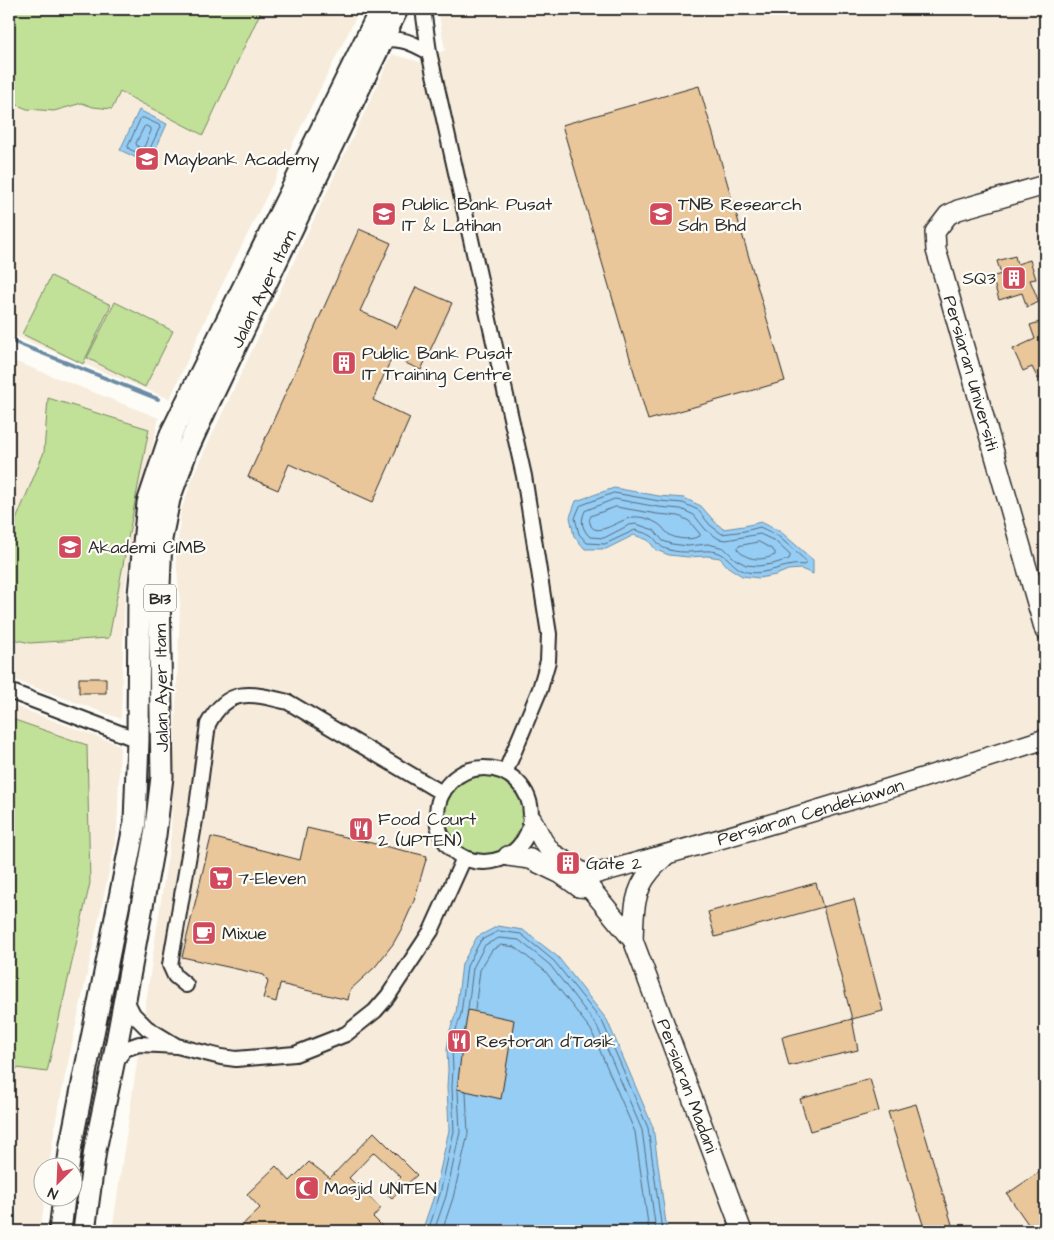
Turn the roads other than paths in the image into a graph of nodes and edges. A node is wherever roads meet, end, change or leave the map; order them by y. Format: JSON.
{"nodes":[{"id":1,"x":381,"y":9,"type":"edge"},
{"id":2,"x":397,"y":9,"type":"edge"},
{"id":3,"x":423,"y":9,"type":"edge"},
{"id":4,"x":383,"y":39,"type":"junction"},
{"id":5,"x":429,"y":52,"type":"junction"},
{"id":6,"x":1045,"y":185,"type":"edge"},
{"id":7,"x":1045,"y":631,"type":"edge"},
{"id":8,"x":9,"y":691,"type":"edge"},
{"id":9,"x":1045,"y":730,"type":"edge"},
{"id":10,"x":138,"y":740,"type":"junction"},
{"id":11,"x":1038,"y":741,"type":"edge"},
{"id":12,"x":505,"y":773,"type":"junction"},
{"id":13,"x":442,"y":793,"type":"junction"},
{"id":14,"x":532,"y":820,"type":"junction"},
{"id":15,"x":666,"y":855,"type":"junction"},
{"id":16,"x":508,"y":856,"type":"junction"},
{"id":17,"x":464,"y":858,"type":"junction"},
{"id":18,"x":585,"y":884,"type":"junction"},
{"id":19,"x":633,"y":940,"type":"junction"},
{"id":20,"x":186,"y":985,"type":"dead end"},
{"id":21,"x":125,"y":997,"type":"junction"},
{"id":22,"x":177,"y":1046,"type":"junction"},
{"id":23,"x":113,"y":1064,"type":"junction"},
{"id":24,"x":69,"y":1158,"type":"edge"},
{"id":25,"x":63,"y":1208,"type":"edge"},
{"id":26,"x":60,"y":1231,"type":"edge"},
{"id":27,"x":84,"y":1231,"type":"edge"},
{"id":28,"x":742,"y":1231,"type":"edge"}],
"edges":[{"from":1,"to":10,"type":"main road","name":"Jalan Ayer Itam","number":"B13"},
{"from":2,"to":4,"type":"main road","name":"Jalan Ayer Itam","number":"B13"},
{"from":3,"to":5,"type":"street"},
{"from":4,"to":5,"type":"street"},
{"from":4,"to":21,"type":"main road","name":"Jalan Ayer Itam","number":"B13"},
{"from":5,"to":12,"type":"street"},
{"from":6,"to":7,"type":"street","name":"Persiaran Universiti"},
{"from":8,"to":10,"type":"street"},
{"from":9,"to":11,"type":"street"},
{"from":10,"to":24,"type":"main road","name":"Jalan Ayer Itam","number":"B13"},
{"from":11,"to":15,"type":"street","name":"Persiaran Cendekiawan"},
{"from":12,"to":13,"type":"street"},
{"from":12,"to":14,"type":"street"},
{"from":13,"to":17,"type":"street"},
{"from":13,"to":20,"type":"street"},
{"from":14,"to":16,"type":"street"},
{"from":14,"to":18,"type":"street"},
{"from":15,"to":18,"type":"street","name":"Persiaran Cendekiawan"},
{"from":15,"to":19,"type":"street"},
{"from":16,"to":17,"type":"street"},
{"from":16,"to":18,"type":"street"},
{"from":17,"to":22,"type":"street"},
{"from":18,"to":19,"type":"street"},
{"from":19,"to":28,"type":"street","name":"Persiaran Madani"},
{"from":21,"to":22,"type":"street"},
{"from":21,"to":23,"type":"main road","name":"Jalan Ayer Itam","number":"B13"},
{"from":22,"to":23,"type":"street"},
{"from":23,"to":27,"type":"main road","name":"Jalan Ayer Itam","number":"B13"},
{"from":25,"to":26,"type":"main road"}]}
